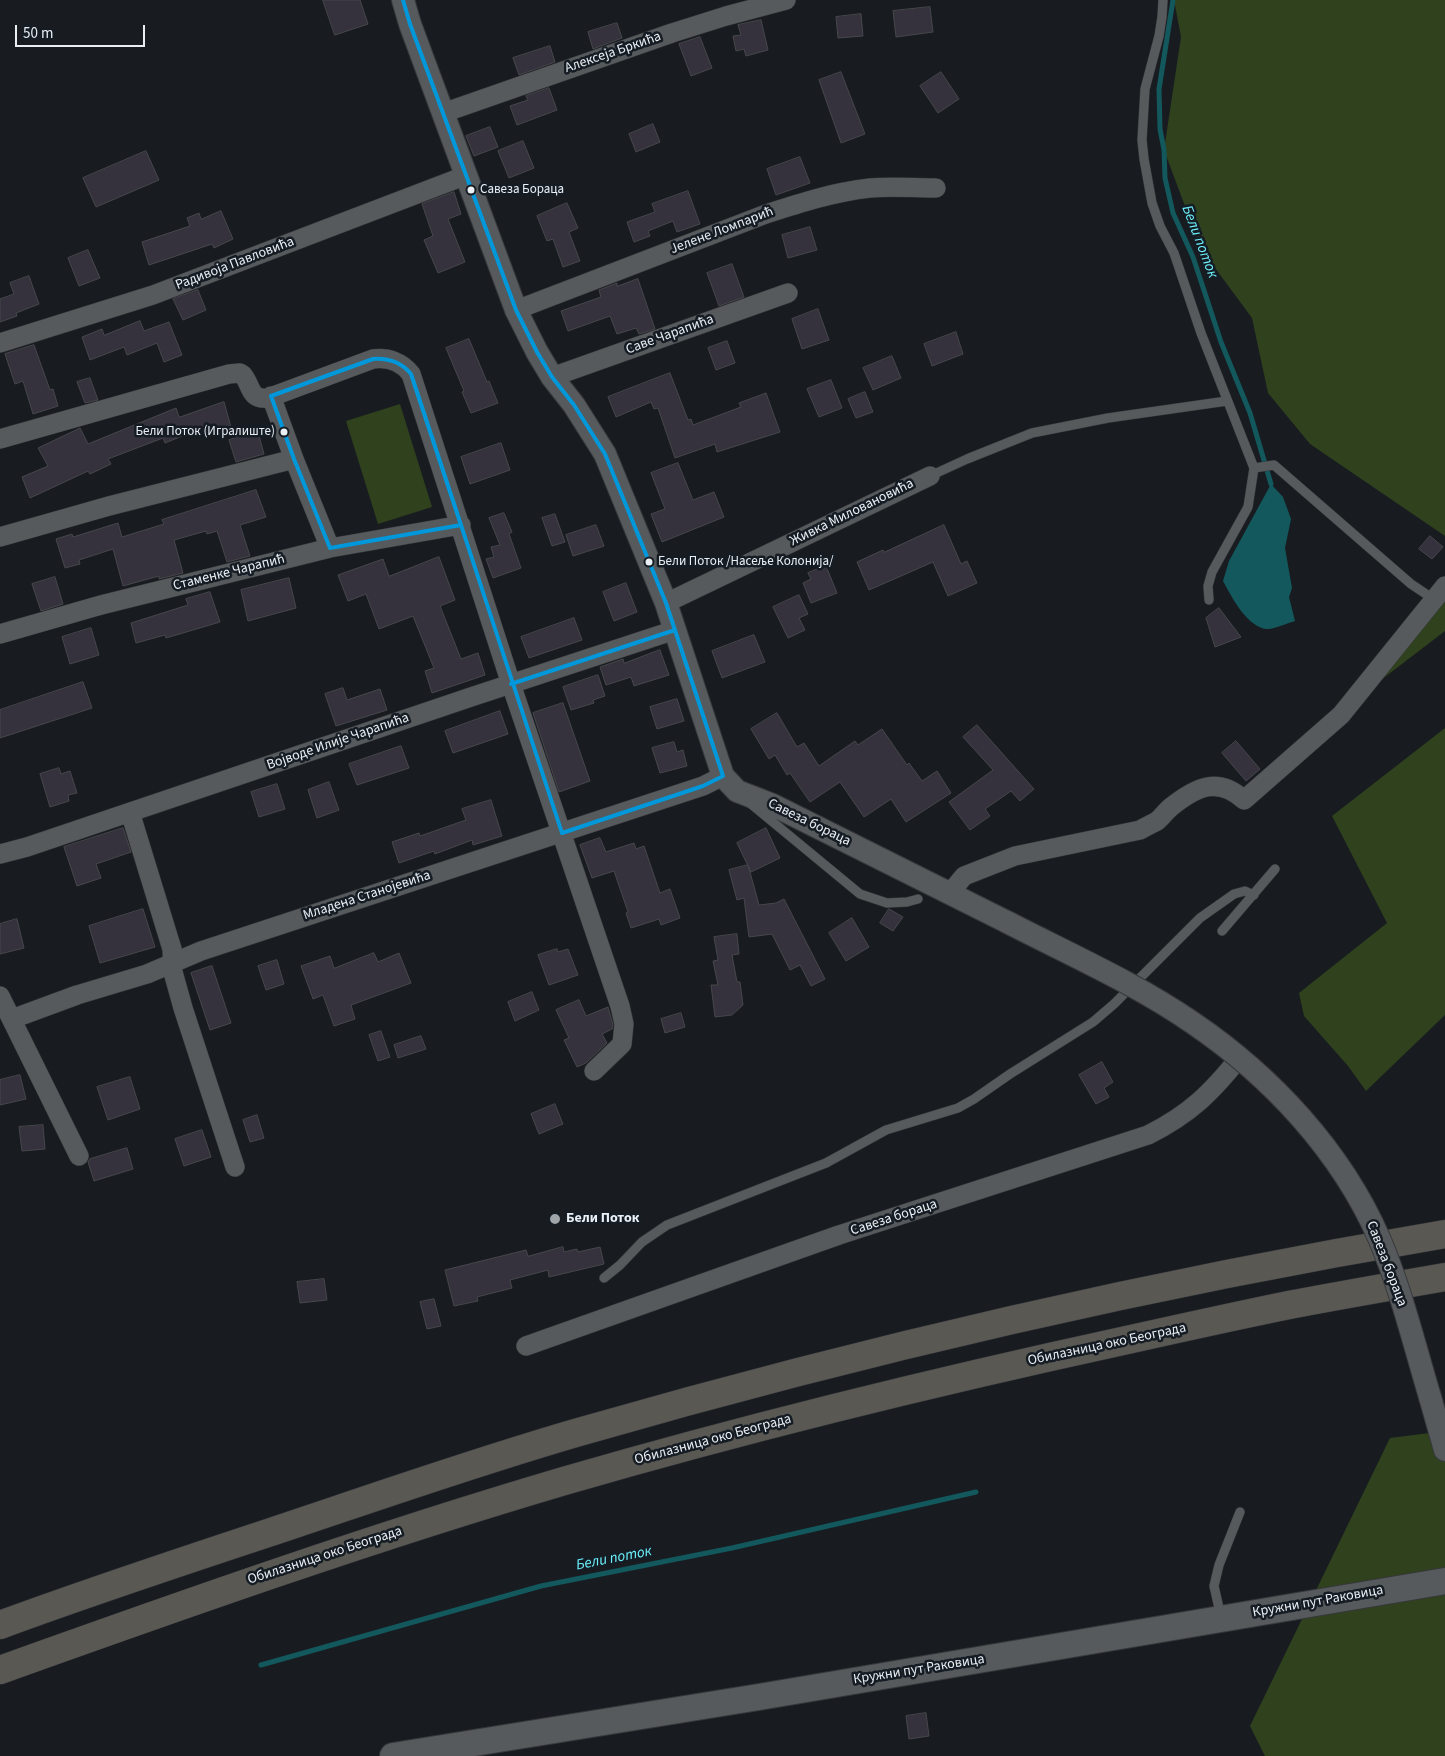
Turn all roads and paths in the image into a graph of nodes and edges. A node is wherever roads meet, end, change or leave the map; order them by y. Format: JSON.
{"nodes":[{"id":1,"x":403,"y":0,"type":"edge"},
{"id":2,"x":786,"y":0,"type":"edge"},
{"id":3,"x":1163,"y":0,"type":"edge"},
{"id":4,"x":443,"y":113,"type":"junction"},
{"id":5,"x":467,"y":175,"type":"junction"},
{"id":6,"x":936,"y":188,"type":"dead end"},
{"id":7,"x":788,"y":293,"type":"dead end"},
{"id":8,"x":516,"y":310,"type":"junction"},
{"id":9,"x":0,"y":343,"type":"edge"},
{"id":10,"x":552,"y":377,"type":"junction"},
{"id":11,"x":272,"y":396,"type":"junction"},
{"id":12,"x":1226,"y":401,"type":"junction"},
{"id":13,"x":0,"y":439,"type":"edge"},
{"id":14,"x":294,"y":459,"type":"junction"},
{"id":15,"x":1256,"y":468,"type":"junction"},
{"id":16,"x":930,"y":476,"type":"joint"},
{"id":17,"x":461,"y":525,"type":"junction"},
{"id":18,"x":0,"y":537,"type":"edge"},
{"id":19,"x":330,"y":548,"type":"junction"},
{"id":20,"x":1440,"y":593,"type":"edge"},
{"id":21,"x":1209,"y":600,"type":"dead end"},
{"id":22,"x":666,"y":603,"type":"junction"},
{"id":23,"x":675,"y":630,"type":"junction"},
{"id":24,"x":0,"y":634,"type":"edge"},
{"id":25,"x":512,"y":684,"type":"junction"},
{"id":26,"x":723,"y":776,"type":"junction"},
{"id":27,"x":743,"y":794,"type":"junction"},
{"id":28,"x":130,"y":812,"type":"junction"},
{"id":29,"x":562,"y":833,"type":"junction"},
{"id":30,"x":0,"y":854,"type":"edge"},
{"id":31,"x":1275,"y":869,"type":"dead end"},
{"id":32,"x":950,"y":892,"type":"junction"},
{"id":33,"x":1254,"y":895,"type":"junction"},
{"id":34,"x":918,"y":899,"type":"dead end"},
{"id":35,"x":1222,"y":931,"type":"dead end"},
{"id":36,"x":173,"y":962,"type":"junction"},
{"id":37,"x":0,"y":996,"type":"edge"},
{"id":38,"x":12,"y":1018,"type":"junction"},
{"id":39,"x":1240,"y":1057,"type":"junction"},
{"id":40,"x":594,"y":1071,"type":"dead end"},
{"id":41,"x":79,"y":1156,"type":"dead end"},
{"id":42,"x":235,"y":1167,"type":"dead end"},
{"id":43,"x":1445,"y":1234,"type":"edge"},
{"id":44,"x":1445,"y":1277,"type":"edge"},
{"id":45,"x":604,"y":1278,"type":"dead end"},
{"id":46,"x":526,"y":1346,"type":"dead end"},
{"id":47,"x":1445,"y":1450,"type":"edge"},
{"id":48,"x":1240,"y":1512,"type":"dead end"},
{"id":49,"x":1445,"y":1581,"type":"edge"},
{"id":50,"x":1221,"y":1619,"type":"junction"},
{"id":51,"x":0,"y":1625,"type":"edge"},
{"id":52,"x":0,"y":1670,"type":"edge"},
{"id":53,"x":393,"y":1756,"type":"edge"}],
"edges":[{"from":1,"to":4,"type":"street","name":"Савеза бораца"},
{"from":2,"to":4,"type":"street","name":"Алексеја Бркића"},
{"from":3,"to":12,"type":"lane"},
{"from":4,"to":5,"type":"street","name":"Савеза бораца"},
{"from":5,"to":8,"type":"street","name":"Савеза бораца"},
{"from":5,"to":9,"type":"street","name":"Радивоја Павловића"},
{"from":6,"to":8,"type":"street","name":"Јелене Ломпарић"},
{"from":7,"to":10,"type":"street","name":"Саве Чарапића"},
{"from":8,"to":10,"type":"street","name":"Савеза бораца"},
{"from":10,"to":22,"type":"street","name":"Савеза бораца"},
{"from":11,"to":13,"type":"street"},
{"from":11,"to":14,"type":"street"},
{"from":11,"to":17,"type":"street"},
{"from":12,"to":15,"type":"lane"},
{"from":12,"to":16,"type":"lane"},
{"from":14,"to":18,"type":"street"},
{"from":14,"to":19,"type":"street"},
{"from":15,"to":20,"type":"lane"},
{"from":15,"to":21,"type":"lane"},
{"from":16,"to":22,"type":"street","name":"Живка Миловановића"},
{"from":17,"to":19,"type":"street","name":"Стаменке Чарапић"},
{"from":17,"to":25,"type":"street"},
{"from":19,"to":24,"type":"street","name":"Стаменке Чарапић"},
{"from":20,"to":32,"type":"street"},
{"from":22,"to":23,"type":"street","name":"Савеза бораца"},
{"from":23,"to":25,"type":"street","name":"Војводе Илије Чарапића"},
{"from":23,"to":26,"type":"street","name":"Савеза бораца"},
{"from":25,"to":28,"type":"street","name":"Војводе Илије Чарапића"},
{"from":25,"to":29,"type":"street"},
{"from":26,"to":27,"type":"street","name":"Савеза бораца"},
{"from":26,"to":29,"type":"street","name":"Младена Станојевића"},
{"from":27,"to":32,"type":"street","name":"Савеза бораца"},
{"from":27,"to":34,"type":"lane","name":"Савеза бораца"},
{"from":28,"to":30,"type":"street","name":"Војводе Илије Чарапића"},
{"from":28,"to":36,"type":"street"},
{"from":29,"to":36,"type":"street","name":"Младена Станојевића"},
{"from":29,"to":40,"type":"street"},
{"from":31,"to":33,"type":"lane"},
{"from":32,"to":39,"type":"street","name":"Савеза бораца","bridge":true},
{"from":33,"to":35,"type":"lane"},
{"from":33,"to":45,"type":"lane"},
{"from":36,"to":38,"type":"street","name":"Младена Станојевића"},
{"from":36,"to":42,"type":"street"},
{"from":37,"to":38,"type":"street"},
{"from":38,"to":41,"type":"street"},
{"from":39,"to":46,"type":"street","name":"Савеза бораца"},
{"from":39,"to":47,"type":"street","name":"Савеза бораца","bridge":true},
{"from":43,"to":51,"type":"highway"},
{"from":44,"to":52,"type":"highway","name":"Обилазница око Београда"},
{"from":48,"to":50,"type":"lane"},
{"from":49,"to":50,"type":"main road","name":"Кружни пут Раковица"},
{"from":50,"to":53,"type":"main road","name":"Кружни пут Раковица"}]}
